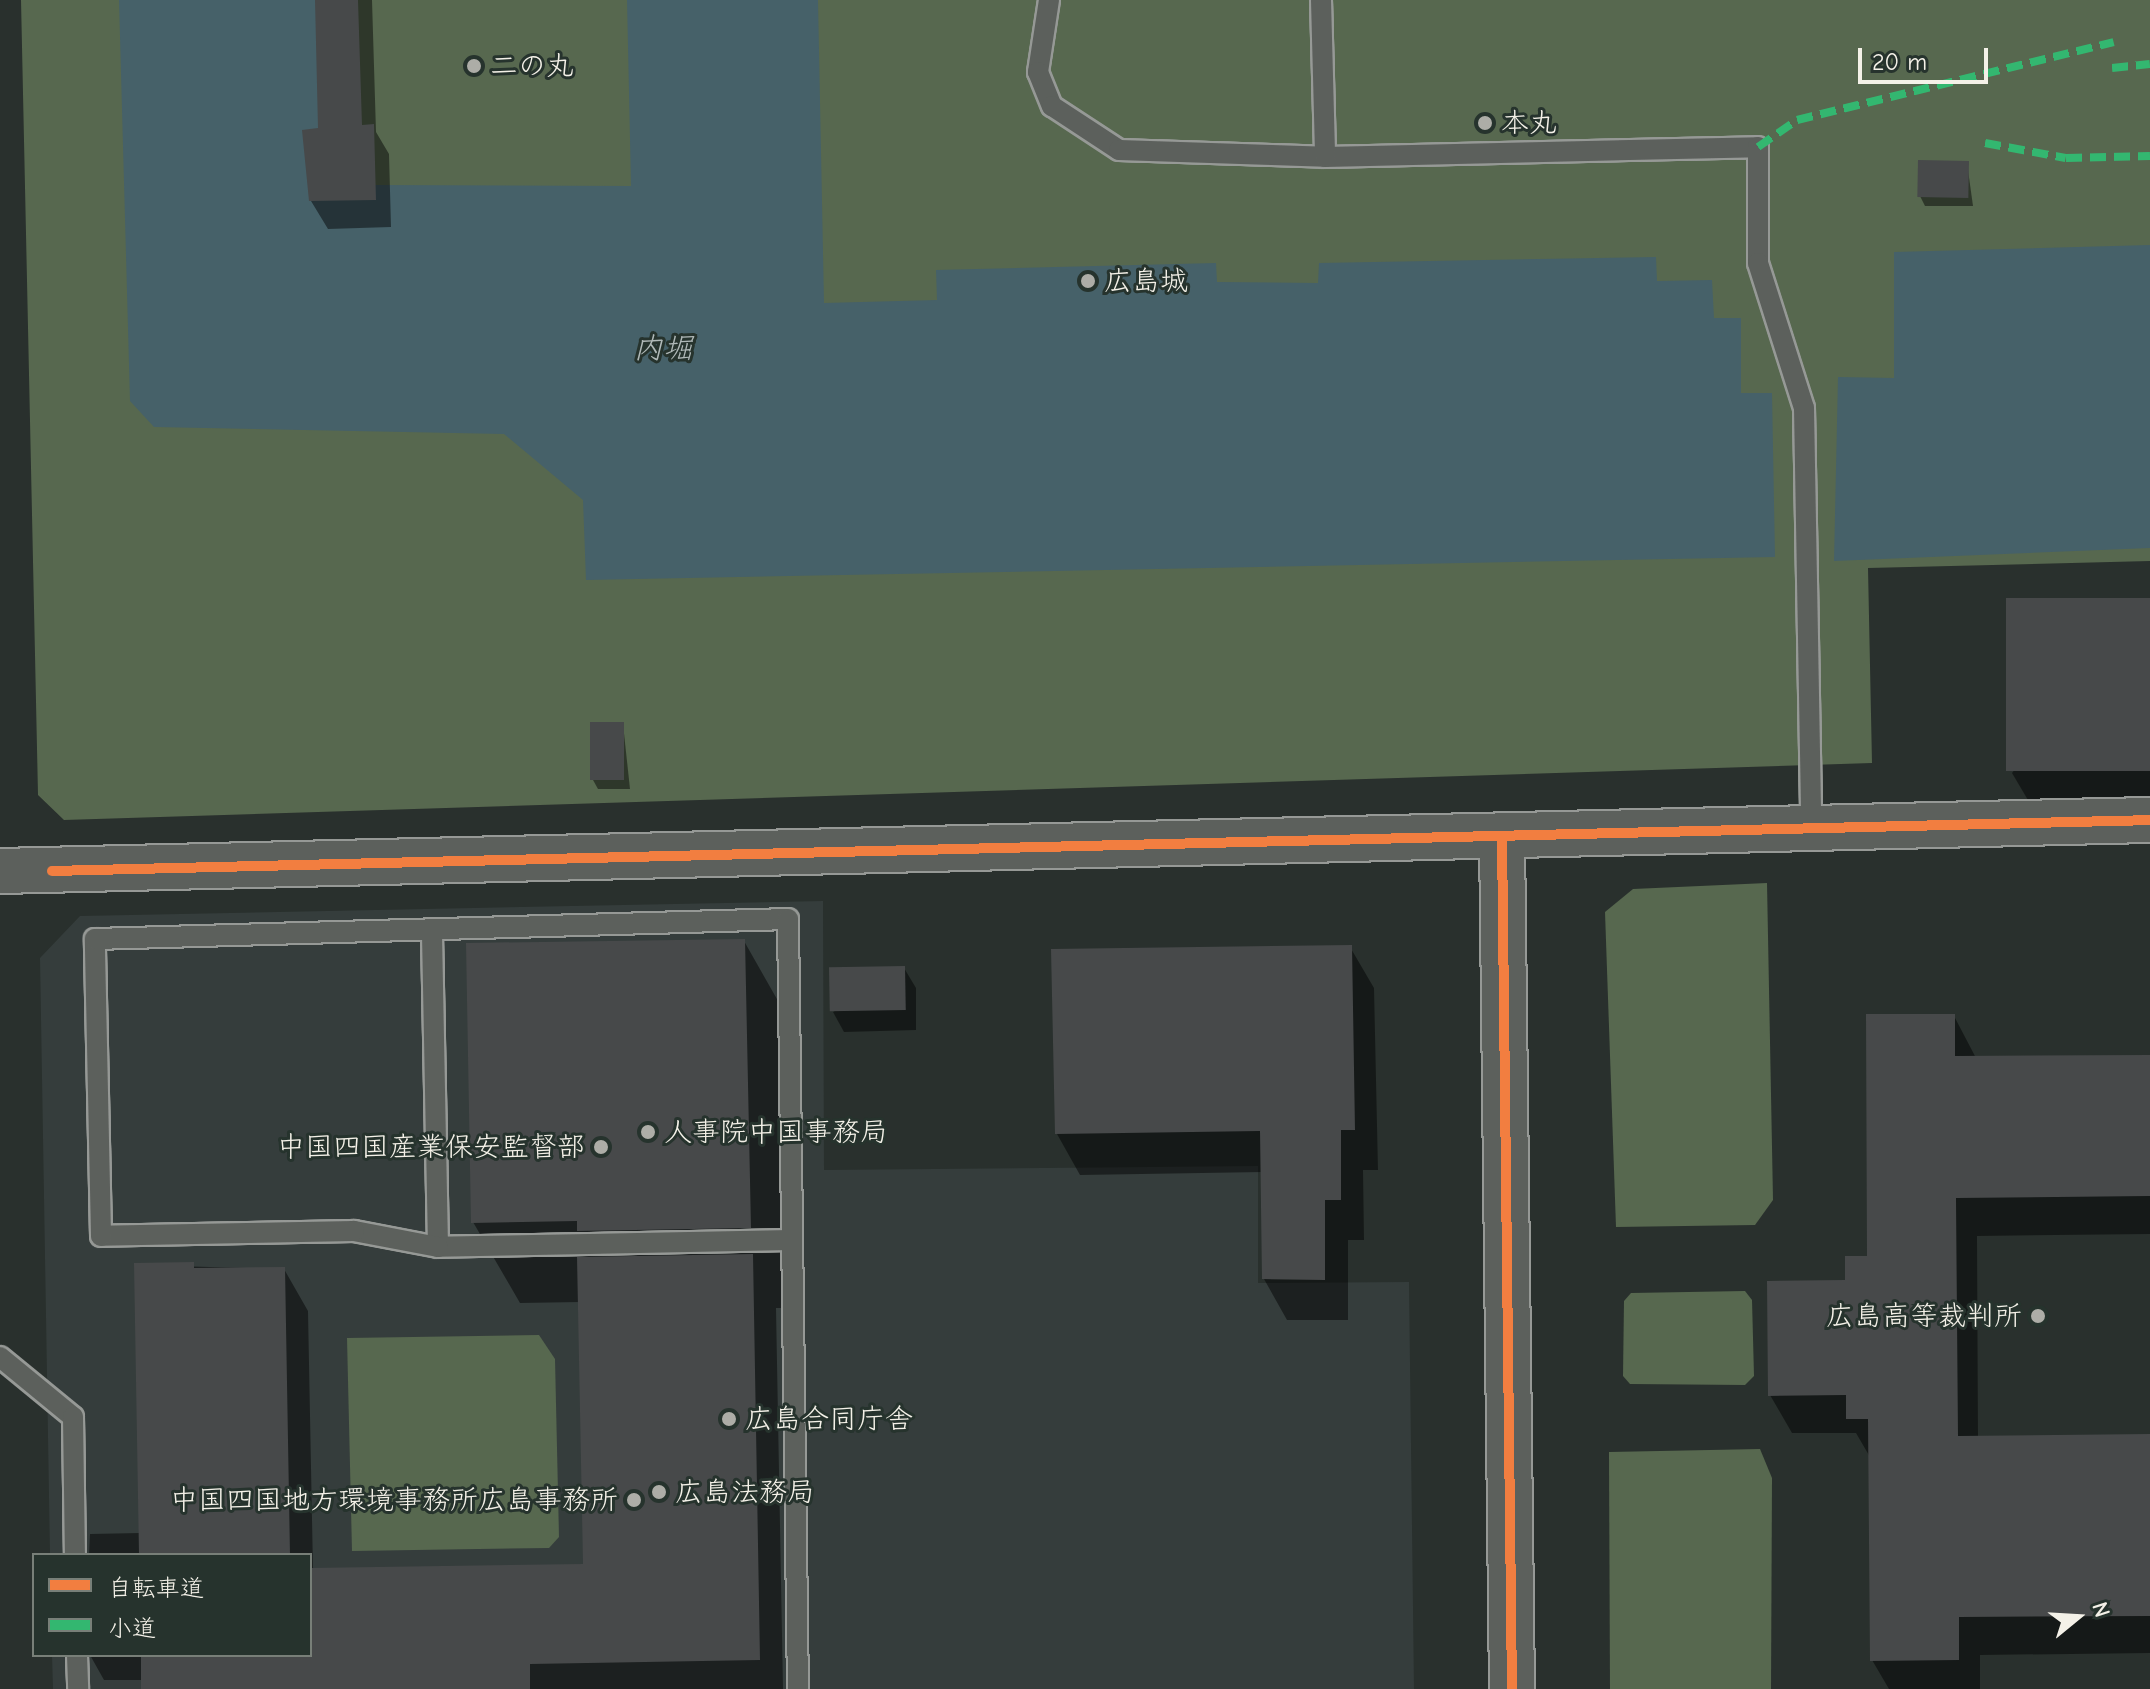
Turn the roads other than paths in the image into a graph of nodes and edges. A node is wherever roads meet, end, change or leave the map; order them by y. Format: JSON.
{"nodes":[{"id":1,"x":1049,"y":0,"type":"edge"},
{"id":2,"x":1321,"y":0,"type":"edge"},
{"id":3,"x":1325,"y":157,"type":"junction"},
{"id":4,"x":2150,"y":820,"type":"edge"},
{"id":5,"x":1811,"y":827,"type":"junction"},
{"id":6,"x":1502,"y":836,"type":"junction"},
{"id":7,"x":0,"y":871,"type":"edge"},
{"id":8,"x":432,"y":934,"type":"junction"},
{"id":9,"x":791,"y":1240,"type":"junction"},
{"id":10,"x":438,"y":1247,"type":"junction"},
{"id":11,"x":0,"y":1357,"type":"edge"},
{"id":12,"x":75,"y":1553,"type":"edge"},
{"id":13,"x":77,"y":1657,"type":"edge"},
{"id":14,"x":78,"y":1689,"type":"edge"},
{"id":15,"x":798,"y":1689,"type":"edge"},
{"id":16,"x":1512,"y":1689,"type":"edge"}],
"edges":[{"from":1,"to":3,"type":"lane"},
{"from":2,"to":3,"type":"lane"},
{"from":3,"to":5,"type":"lane"},
{"from":4,"to":5,"type":"street"},
{"from":5,"to":6,"type":"street"},
{"from":6,"to":7,"type":"street"},
{"from":6,"to":16,"type":"street"},
{"from":8,"to":9,"type":"lane"},
{"from":8,"to":10,"type":"lane"},
{"from":8,"to":10,"type":"lane"},
{"from":9,"to":10,"type":"lane"},
{"from":9,"to":15,"type":"lane"},
{"from":11,"to":12,"type":"lane"},
{"from":13,"to":14,"type":"lane"}]}
